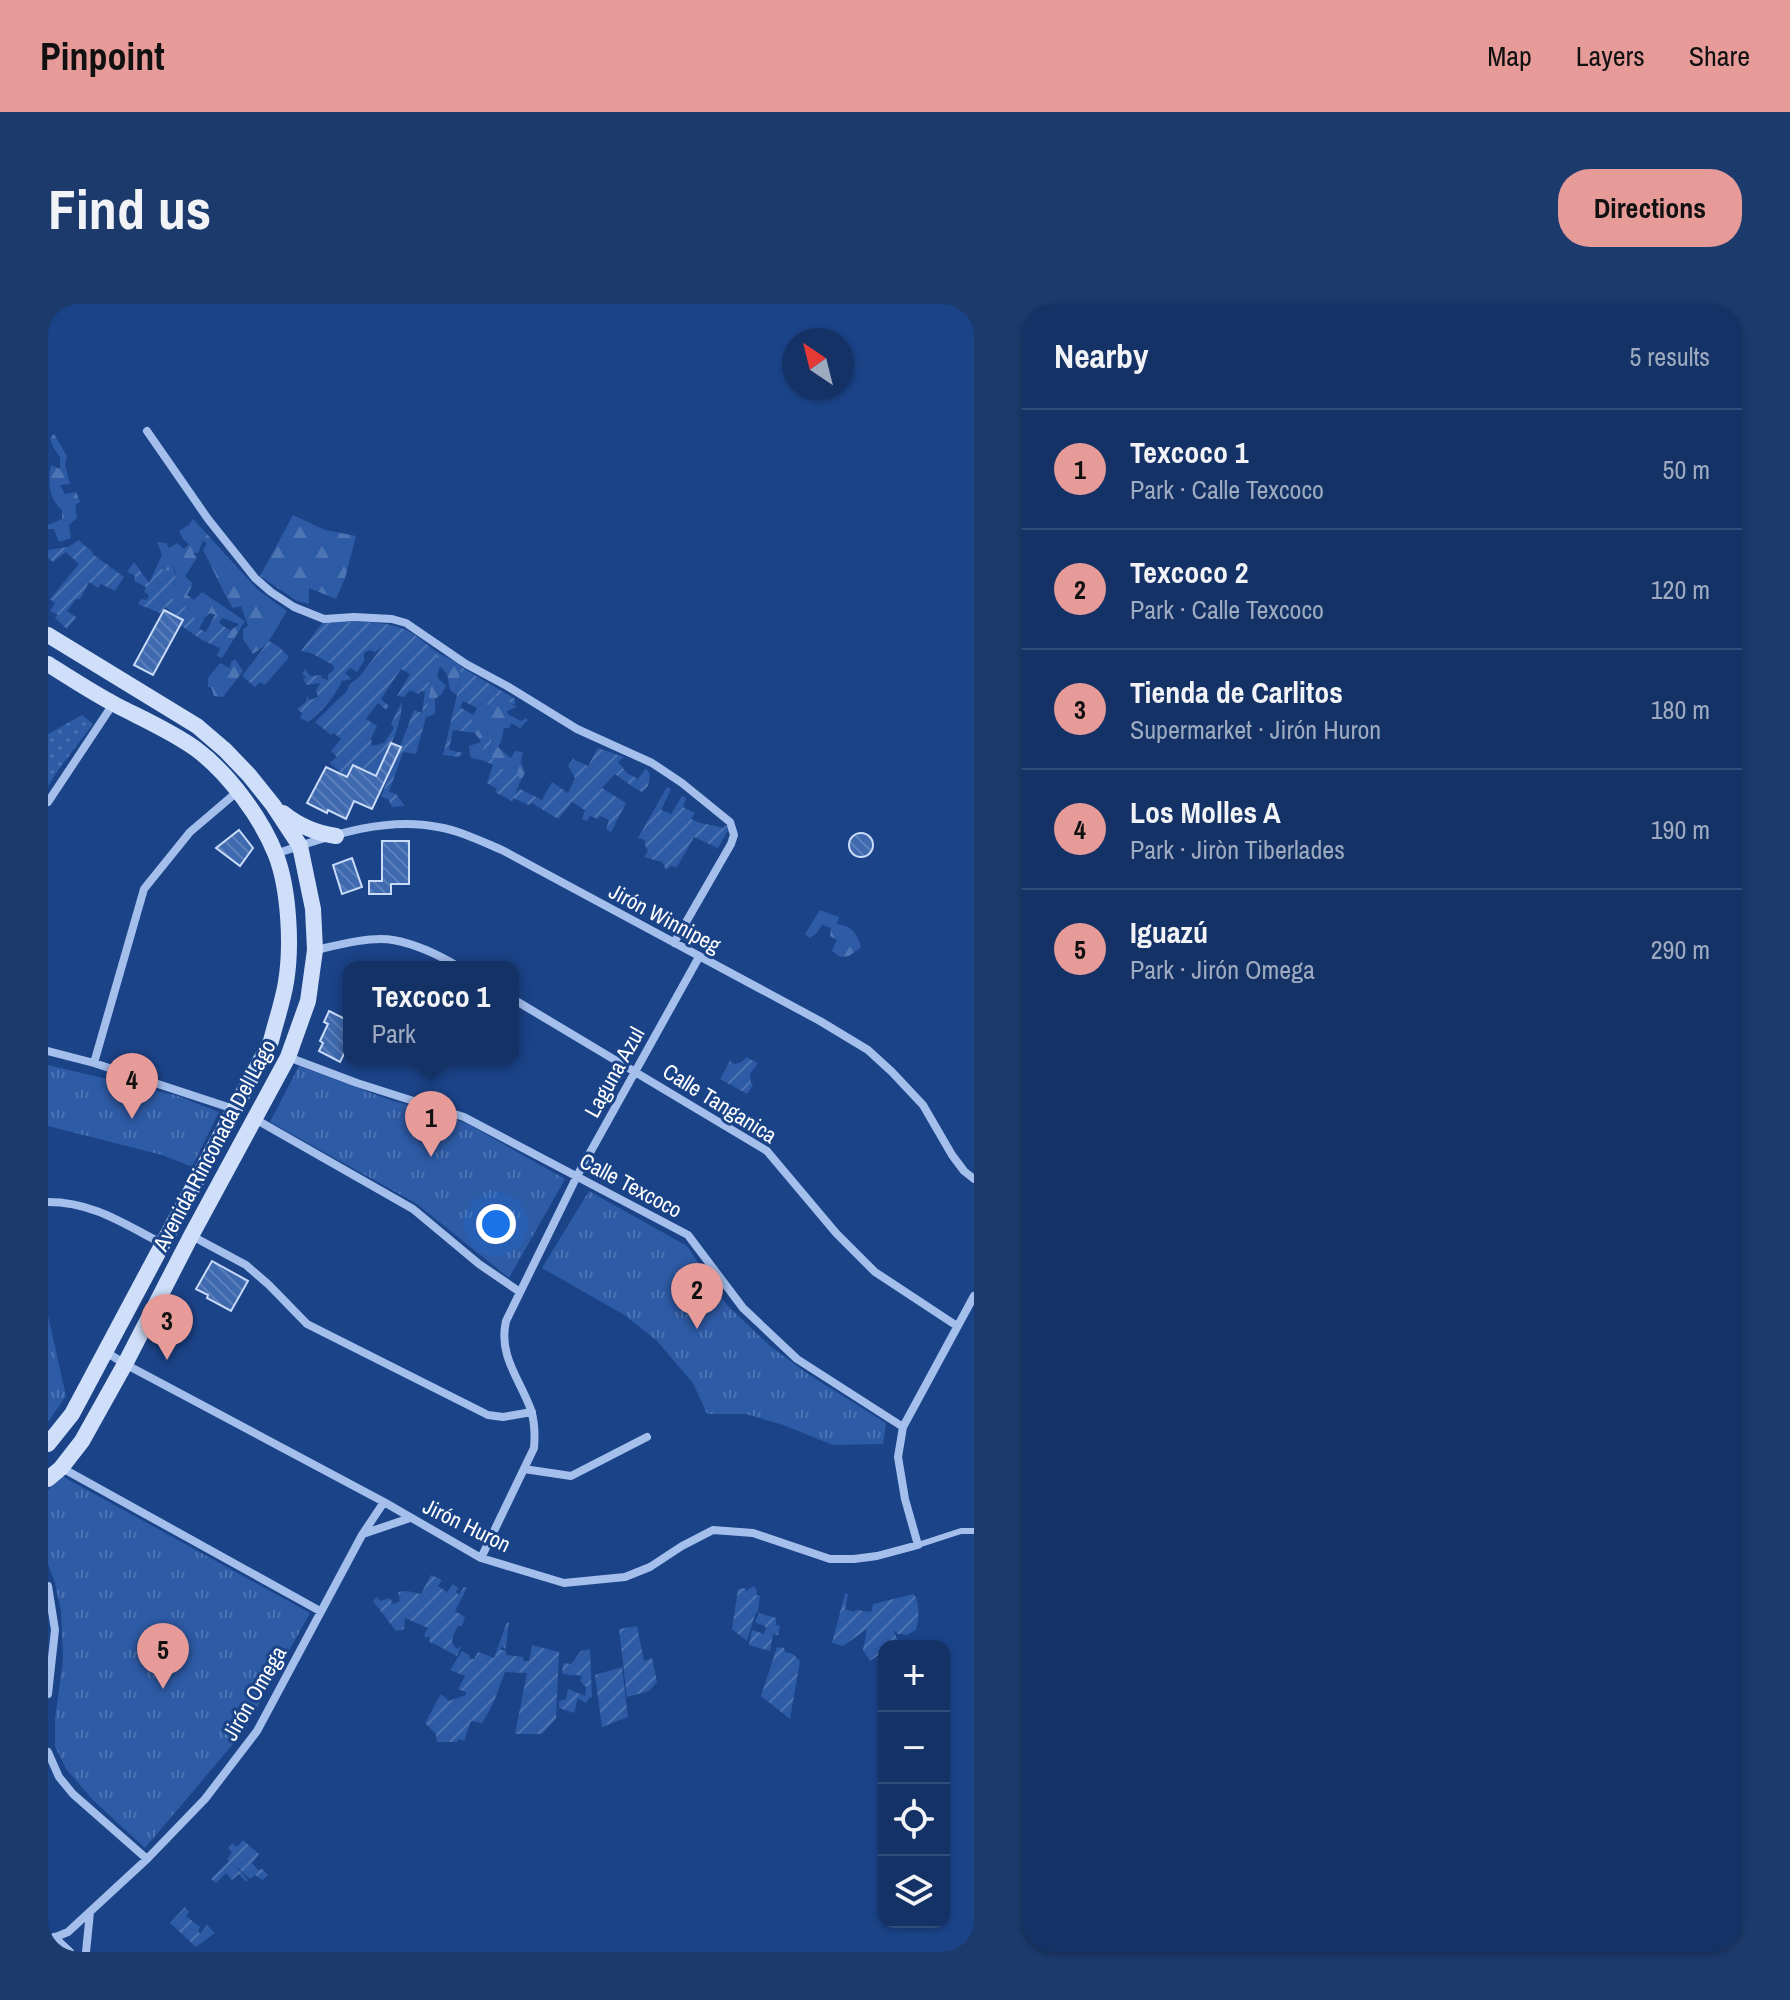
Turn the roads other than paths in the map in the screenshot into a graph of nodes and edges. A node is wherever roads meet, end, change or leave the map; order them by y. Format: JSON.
{"nodes":[{"id":1,"x":147,"y":431,"type":"dead end"},
{"id":2,"x":48,"y":635,"type":"edge"},
{"id":3,"x":48,"y":664,"type":"edge"},
{"id":4,"x":114,"y":704,"type":"junction"},
{"id":5,"x":237,"y":792,"type":"junction"},
{"id":6,"x":48,"y":802,"type":"edge"},
{"id":7,"x":273,"y":805,"type":"junction"},
{"id":8,"x":336,"y":836,"type":"junction"},
{"id":9,"x":300,"y":846,"type":"junction"},
{"id":10,"x":275,"y":854,"type":"junction"},
{"id":11,"x":674,"y":943,"type":"junction"},
{"id":12,"x":315,"y":950,"type":"junction"},
{"id":13,"x":699,"y":957,"type":"junction"},
{"id":14,"x":448,"y":961,"type":"edge"},
{"id":15,"x":519,"y":1003,"type":"edge"},
{"id":16,"x":48,"y":1051,"type":"edge"},
{"id":17,"x":288,"y":1057,"type":"junction"},
{"id":18,"x":94,"y":1063,"type":"junction"},
{"id":19,"x":635,"y":1072,"type":"junction"},
{"id":20,"x":236,"y":1109,"type":"junction"},
{"id":21,"x":255,"y":1119,"type":"junction"},
{"id":22,"x":577,"y":1176,"type":"junction"},
{"id":23,"x":974,"y":1179,"type":"edge"},
{"id":24,"x":48,"y":1202,"type":"edge"},
{"id":25,"x":191,"y":1236,"type":"junction"},
{"id":26,"x":163,"y":1245,"type":"junction"},
{"id":27,"x":520,"y":1292,"type":"junction"},
{"id":28,"x":974,"y":1296,"type":"edge"},
{"id":29,"x":957,"y":1326,"type":"junction"},
{"id":30,"x":106,"y":1352,"type":"junction"},
{"id":31,"x":125,"y":1364,"type":"junction"},
{"id":32,"x":532,"y":1412,"type":"junction"},
{"id":33,"x":903,"y":1427,"type":"junction"},
{"id":34,"x":647,"y":1437,"type":"dead end"},
{"id":35,"x":48,"y":1444,"type":"edge"},
{"id":36,"x":61,"y":1468,"type":"junction"},
{"id":37,"x":524,"y":1469,"type":"junction"},
{"id":38,"x":48,"y":1479,"type":"edge"},
{"id":39,"x":384,"y":1502,"type":"junction"},
{"id":40,"x":411,"y":1518,"type":"junction"},
{"id":41,"x":974,"y":1531,"type":"edge"},
{"id":42,"x":362,"y":1535,"type":"junction"},
{"id":43,"x":918,"y":1545,"type":"junction"},
{"id":44,"x":481,"y":1558,"type":"junction"},
{"id":45,"x":48,"y":1586,"type":"edge"},
{"id":46,"x":320,"y":1611,"type":"junction"},
{"id":47,"x":48,"y":1694,"type":"edge"},
{"id":48,"x":48,"y":1752,"type":"edge"},
{"id":49,"x":147,"y":1859,"type":"junction"},
{"id":50,"x":90,"y":1912,"type":"junction"},
{"id":51,"x":51,"y":1939,"type":"edge"},
{"id":52,"x":70,"y":1952,"type":"edge"},
{"id":53,"x":86,"y":1952,"type":"edge"}],
"edges":[{"from":1,"to":11,"type":"street"},
{"from":2,"to":7,"type":"street","name":"Avenida Rinconada Del Lago"},
{"from":3,"to":4,"type":"street","name":"Avenida Rinconada Del Lago"},
{"from":4,"to":5,"type":"street","name":"Avenida Rinconada Del Lago"},
{"from":4,"to":6,"type":"street"},
{"from":5,"to":10,"type":"street","name":"Avenida Rinconada Del Lago"},
{"from":5,"to":18,"type":"street"},
{"from":7,"to":8,"type":"street"},
{"from":7,"to":9,"type":"street","name":"Avenida Rinconada Del Lago"},
{"from":8,"to":9,"type":"street","name":"Jirón Winnipeg"},
{"from":8,"to":11,"type":"street","name":"Jirón Winnipeg"},
{"from":9,"to":10,"type":"street","name":"Jirón Winnipeg"},
{"from":9,"to":12,"type":"street","name":"Avenida Rinconada Del Lago"},
{"from":10,"to":20,"type":"street","name":"Avenida Rinconada Del Lago"},
{"from":11,"to":13,"type":"street","name":"Jirón Winnipeg"},
{"from":12,"to":14,"type":"street"},
{"from":12,"to":17,"type":"street","name":"Avenida Rinconada Del Lago"},
{"from":13,"to":19,"type":"street","name":"Laguna Azul"},
{"from":13,"to":23,"type":"street","name":"Jirón Winnipeg"},
{"from":15,"to":19,"type":"street","name":"Calle Tanganica"},
{"from":16,"to":18,"type":"street"},
{"from":17,"to":21,"type":"street","name":"Avenida Rinconada Del Lago"},
{"from":17,"to":22,"type":"street","name":"Calle Texcoco"},
{"from":18,"to":20,"type":"street"},
{"from":19,"to":22,"type":"street","name":"Laguna Azul"},
{"from":19,"to":29,"type":"street","name":"Calle Tanganica"},
{"from":20,"to":26,"type":"street","name":"Avenida Rinconada Del Lago"},
{"from":21,"to":25,"type":"street","name":"Avenida Rinconada Del Lago"},
{"from":21,"to":27,"type":"street"},
{"from":22,"to":27,"type":"street","name":"Laguna Azul"},
{"from":22,"to":33,"type":"street","name":"Calle Texcoco"},
{"from":24,"to":26,"type":"street"},
{"from":25,"to":31,"type":"street","name":"Avenida Rinconada Del Lago"},
{"from":25,"to":32,"type":"street"},
{"from":26,"to":30,"type":"street","name":"Avenida Rinconada Del Lago"},
{"from":27,"to":32,"type":"street","name":"Laguna Azul"},
{"from":28,"to":29,"type":"street"},
{"from":29,"to":33,"type":"street"},
{"from":30,"to":31,"type":"street","name":"Jirón Huron"},
{"from":30,"to":35,"type":"street","name":"Avenida Rinconada Del Lago"},
{"from":31,"to":36,"type":"street","name":"Avenida Rinconada Del Lago"},
{"from":31,"to":39,"type":"street","name":"Jirón Huron"},
{"from":32,"to":37,"type":"street","name":"Laguna Azul"},
{"from":33,"to":43,"type":"street"},
{"from":34,"to":37,"type":"street"},
{"from":36,"to":38,"type":"street","name":"Avenida Rinconada Del Lago"},
{"from":36,"to":46,"type":"street"},
{"from":37,"to":44,"type":"street","name":"Laguna Azul"},
{"from":39,"to":40,"type":"street","name":"Jirón Huron"},
{"from":39,"to":42,"type":"street","name":"Jirón Omega"},
{"from":40,"to":42,"type":"street"},
{"from":40,"to":44,"type":"street","name":"Jirón Huron"},
{"from":41,"to":43,"type":"lane","name":"Jirón Huron"},
{"from":42,"to":46,"type":"street","name":"Jirón Omega"},
{"from":43,"to":44,"type":"street","name":"Jirón Huron"},
{"from":45,"to":47,"type":"street"},
{"from":46,"to":49,"type":"street","name":"Jirón Omega"},
{"from":48,"to":49,"type":"street"},
{"from":49,"to":50,"type":"street","name":"Jirón Omega"},
{"from":50,"to":51,"type":"street","name":"Jirón Omega"},
{"from":50,"to":53,"type":"street"},
{"from":51,"to":52,"type":"street"}]}
